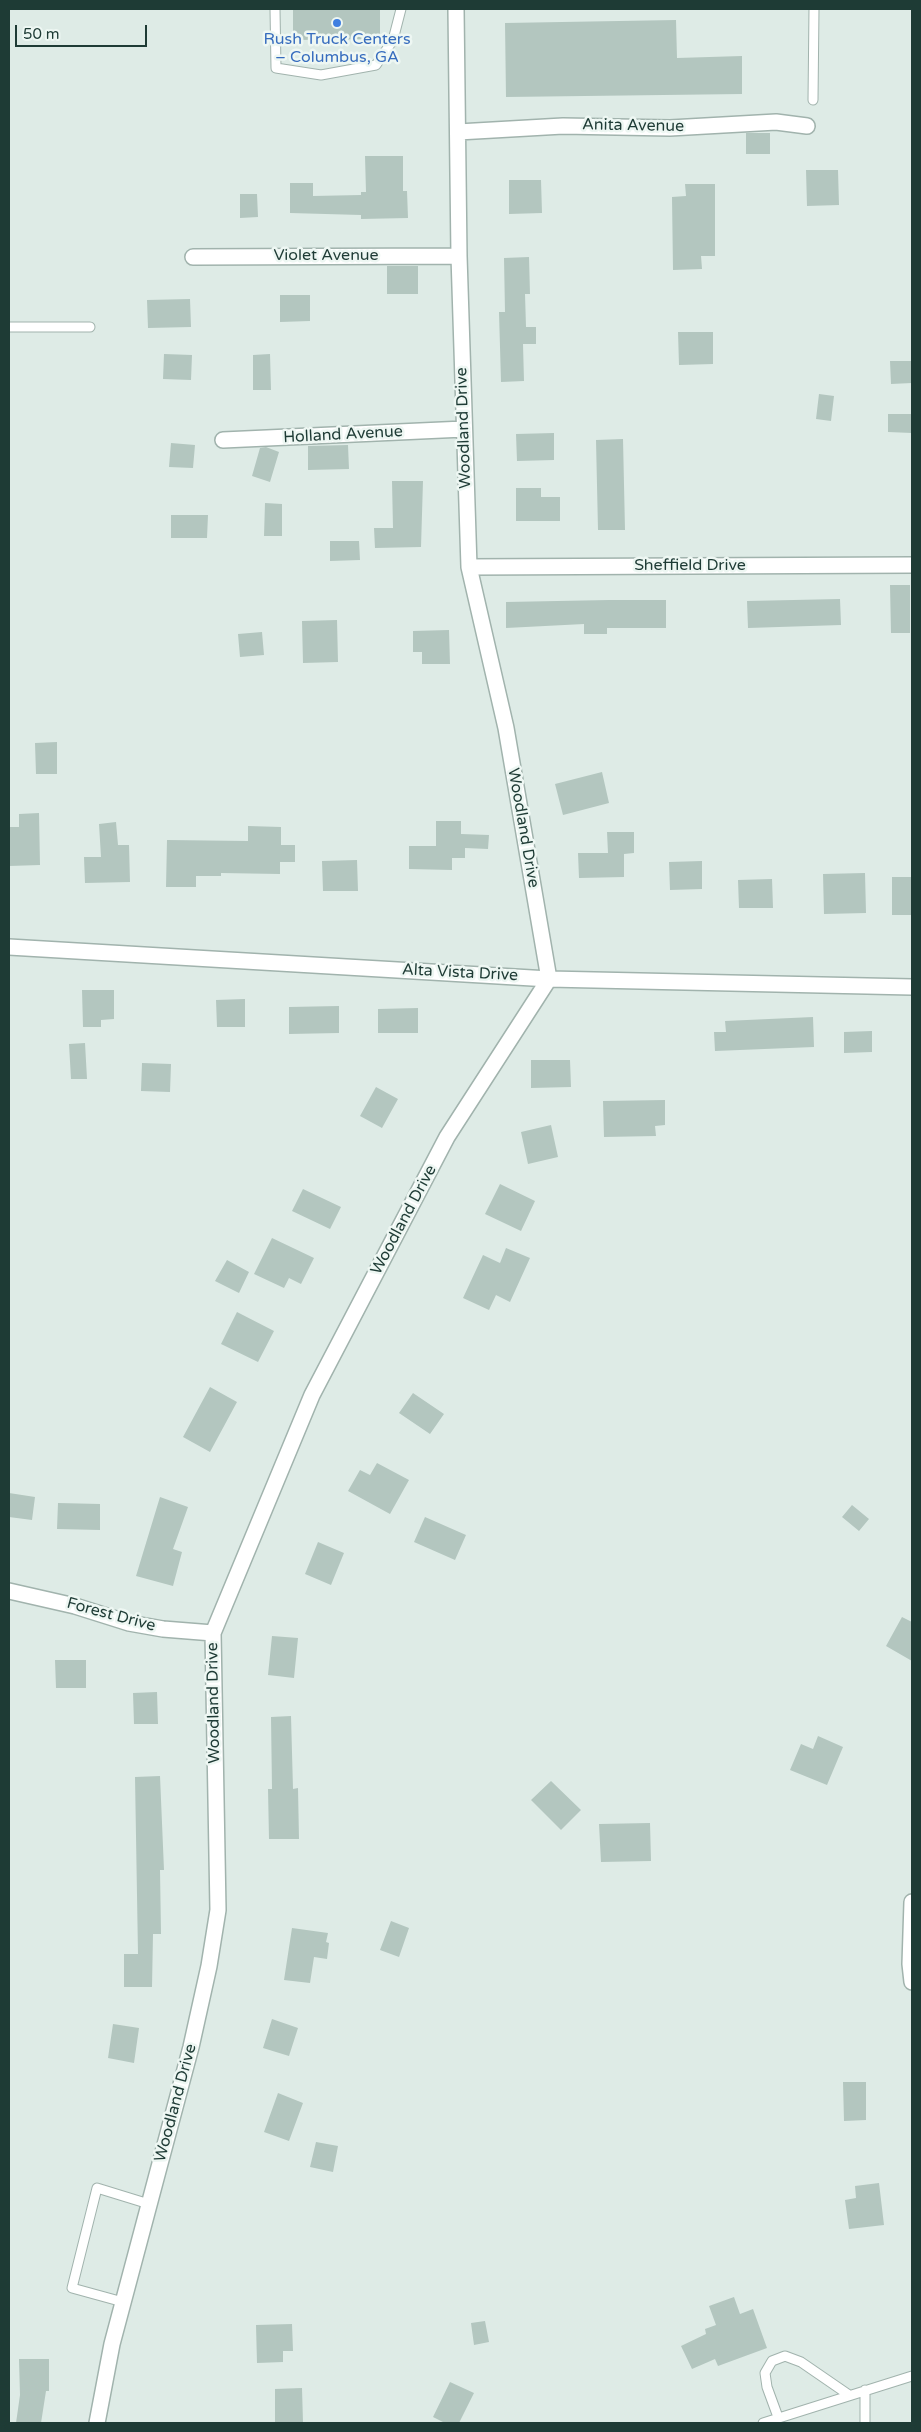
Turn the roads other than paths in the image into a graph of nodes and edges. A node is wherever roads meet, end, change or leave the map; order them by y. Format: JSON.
{"nodes":[{"id":1,"x":275,"y":9,"type":"edge"},
{"id":2,"x":401,"y":9,"type":"edge"},
{"id":3,"x":456,"y":9,"type":"edge"},
{"id":4,"x":814,"y":9,"type":"edge"},
{"id":5,"x":813,"y":100,"type":"dead end"},
{"id":6,"x":808,"y":126,"type":"dead end"},
{"id":7,"x":458,"y":132,"type":"junction"},
{"id":8,"x":193,"y":256,"type":"dead end"},
{"id":9,"x":459,"y":256,"type":"junction"},
{"id":10,"x":9,"y":327,"type":"edge"},
{"id":11,"x":90,"y":327,"type":"dead end"},
{"id":12,"x":464,"y":429,"type":"junction"},
{"id":13,"x":223,"y":440,"type":"dead end"},
{"id":14,"x":912,"y":565,"type":"edge"},
{"id":15,"x":469,"y":567,"type":"junction"},
{"id":16,"x":9,"y":947,"type":"edge"},
{"id":17,"x":549,"y":979,"type":"junction"},
{"id":18,"x":912,"y":987,"type":"edge"},
{"id":19,"x":9,"y":1591,"type":"edge"},
{"id":20,"x":213,"y":1633,"type":"junction"},
{"id":21,"x":912,"y":1902,"type":"edge"},
{"id":22,"x":912,"y":1982,"type":"edge"},
{"id":23,"x":149,"y":2204,"type":"junction"},
{"id":24,"x":124,"y":2302,"type":"junction"},
{"id":25,"x":912,"y":2376,"type":"edge"},
{"id":26,"x":865,"y":2390,"type":"junction"},
{"id":27,"x":849,"y":2395,"type":"junction"},
{"id":28,"x":778,"y":2417,"type":"junction"},
{"id":29,"x":97,"y":2423,"type":"edge"},
{"id":30,"x":763,"y":2423,"type":"edge"},
{"id":31,"x":865,"y":2423,"type":"edge"}],
"edges":[{"from":1,"to":2,"type":"lane"},
{"from":3,"to":7,"type":"street","name":"Woodland Drive"},
{"from":4,"to":5,"type":"lane"},
{"from":6,"to":7,"type":"street","name":"Anita Avenue"},
{"from":7,"to":9,"type":"street","name":"Woodland Drive"},
{"from":8,"to":9,"type":"street","name":"Violet Avenue"},
{"from":9,"to":12,"type":"street","name":"Woodland Drive"},
{"from":10,"to":11,"type":"lane"},
{"from":12,"to":13,"type":"street","name":"Holland Avenue"},
{"from":12,"to":15,"type":"street","name":"Woodland Drive"},
{"from":14,"to":15,"type":"street","name":"Sheffield Drive"},
{"from":15,"to":17,"type":"street","name":"Woodland Drive"},
{"from":16,"to":17,"type":"street","name":"Alta Vista Drive"},
{"from":17,"to":18,"type":"street","name":"Alta Vista Drive"},
{"from":17,"to":20,"type":"street","name":"Woodland Drive"},
{"from":19,"to":20,"type":"street","name":"Forest Drive"},
{"from":20,"to":23,"type":"street","name":"Woodland Drive"},
{"from":21,"to":22,"type":"street"},
{"from":23,"to":24,"type":"street","name":"Woodland Drive"},
{"from":23,"to":24,"type":"lane"},
{"from":24,"to":29,"type":"street","name":"Woodland Drive"},
{"from":25,"to":26,"type":"lane"},
{"from":26,"to":27,"type":"lane"},
{"from":26,"to":31,"type":"lane"},
{"from":27,"to":28,"type":"lane"},
{"from":27,"to":28,"type":"lane"},
{"from":28,"to":30,"type":"lane"}]}
